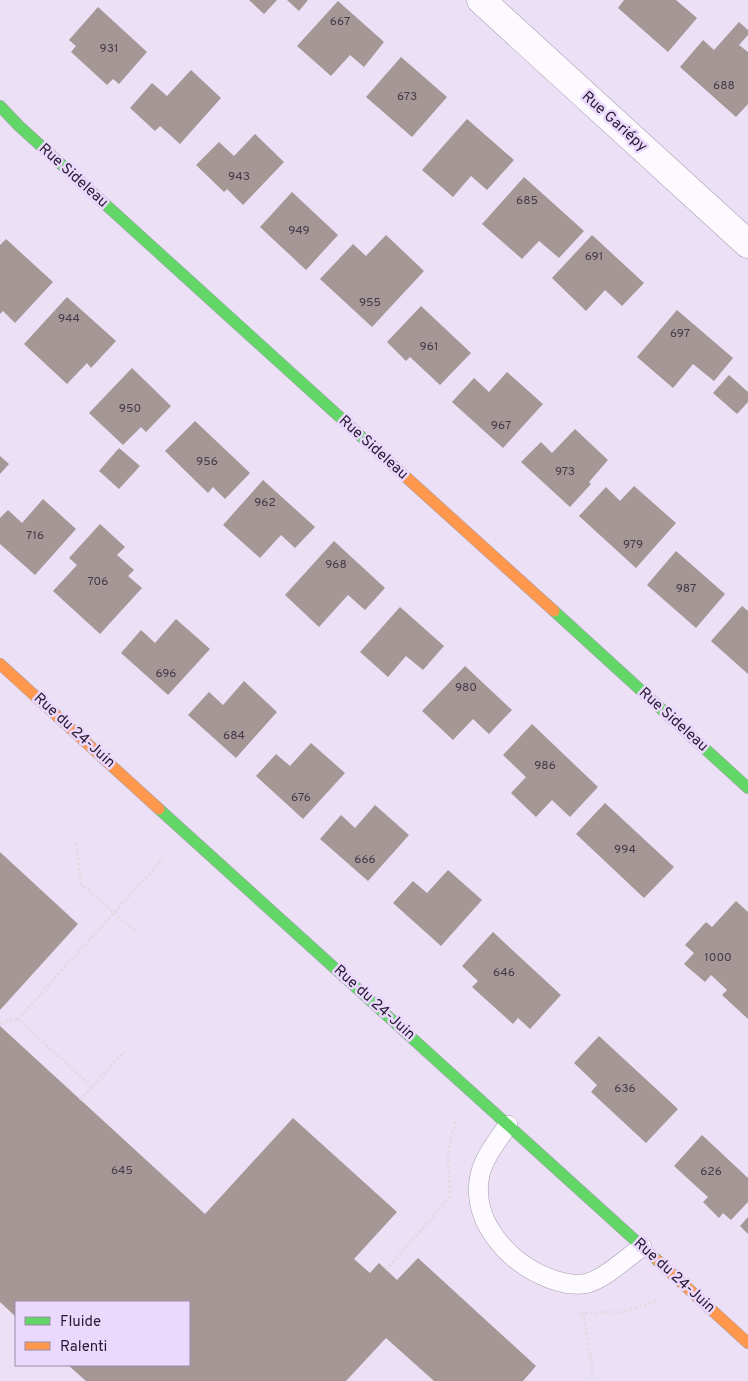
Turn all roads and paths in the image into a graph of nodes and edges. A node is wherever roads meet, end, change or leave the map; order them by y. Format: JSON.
{"nodes":[{"id":1,"x":481,"y":0,"type":"edge"},
{"id":2,"x":0,"y":106,"type":"edge"},
{"id":3,"x":748,"y":244,"type":"edge"},
{"id":4,"x":0,"y":664,"type":"edge"},
{"id":5,"x":748,"y":788,"type":"edge"},
{"id":6,"x":186,"y":833,"type":"junction"},
{"id":7,"x":76,"y":843,"type":"dead end"},
{"id":8,"x":114,"y":913,"type":"junction"},
{"id":9,"x":136,"y":932,"type":"dead end"},
{"id":10,"x":18,"y":1019,"type":"junction"},
{"id":11,"x":0,"y":1023,"type":"edge"},
{"id":12,"x":125,"y":1051,"type":"dead end"},
{"id":13,"x":92,"y":1088,"type":"junction"},
{"id":14,"x":80,"y":1100,"type":"dead end"},
{"id":15,"x":508,"y":1125,"type":"junction"},
{"id":16,"x":451,"y":1196,"type":"dead end"},
{"id":17,"x":642,"y":1247,"type":"junction"},
{"id":18,"x":386,"y":1270,"type":"dead end"},
{"id":19,"x":583,"y":1313,"type":"dead end"},
{"id":20,"x":748,"y":1343,"type":"edge"},
{"id":21,"x":592,"y":1381,"type":"edge"}],
"edges":[{"from":1,"to":3,"type":"street","name":"Rue Gariépy"},
{"from":2,"to":5,"type":"street","name":"Rue Sideleau"},
{"from":4,"to":6,"type":"street","name":"Rue du 24-Juin"},
{"from":6,"to":8,"type":"path"},
{"from":6,"to":15,"type":"street","name":"Rue du 24-Juin"},
{"from":7,"to":8,"type":"path"},
{"from":8,"to":9,"type":"path"},
{"from":8,"to":10,"type":"path"},
{"from":10,"to":11,"type":"path"},
{"from":10,"to":13,"type":"path"},
{"from":12,"to":13,"type":"path"},
{"from":13,"to":14,"type":"path"},
{"from":15,"to":17,"type":"street","name":"Rue du 24-Juin"},
{"from":15,"to":17,"type":"lane"},
{"from":16,"to":18,"type":"path"},
{"from":17,"to":20,"type":"street","name":"Rue du 24-Juin"},
{"from":19,"to":21,"type":"path"}]}
